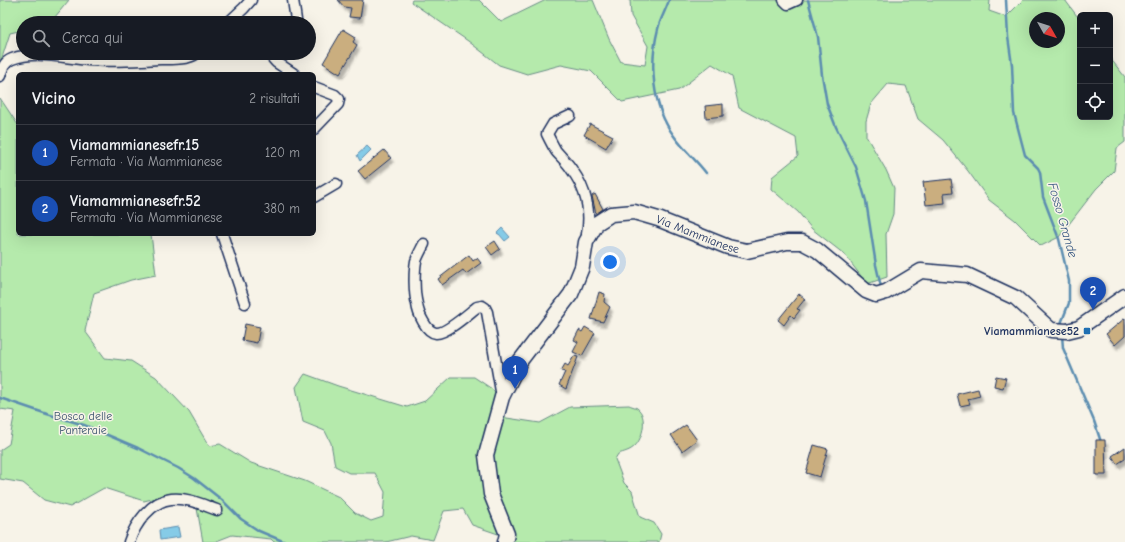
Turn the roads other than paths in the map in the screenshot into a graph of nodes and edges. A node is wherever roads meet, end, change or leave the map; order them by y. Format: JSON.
{"nodes":[{"id":1,"x":251,"y":0,"type":"edge"},
{"id":2,"x":294,"y":0,"type":"edge"},
{"id":3,"x":784,"y":0,"type":"edge"},
{"id":4,"x":797,"y":0,"type":"edge"},
{"id":5,"x":235,"y":16,"type":"edge"},
{"id":6,"x":296,"y":16,"type":"edge"},
{"id":7,"x":16,"y":58,"type":"edge"},
{"id":8,"x":88,"y":60,"type":"edge"},
{"id":9,"x":145,"y":60,"type":"edge"},
{"id":10,"x":274,"y":60,"type":"edge"},
{"id":11,"x":291,"y":72,"type":"edge"},
{"id":12,"x":0,"y":76,"type":"edge"},
{"id":13,"x":316,"y":88,"type":"edge"},
{"id":14,"x":570,"y":116,"type":"dead end"},
{"id":15,"x":316,"y":127,"type":"edge"},
{"id":16,"x":336,"y":184,"type":"dead end"},
{"id":17,"x":316,"y":195,"type":"edge"},
{"id":18,"x":223,"y":236,"type":"edge"},
{"id":19,"x":586,"y":242,"type":"junction"},
{"id":20,"x":424,"y":244,"type":"dead end"},
{"id":21,"x":1125,"y":296,"type":"edge"},
{"id":22,"x":245,"y":303,"type":"dead end"},
{"id":23,"x":502,"y":397,"type":"junction"},
{"id":24,"x":217,"y":510,"type":"dead end"},
{"id":25,"x":129,"y":542,"type":"edge"},
{"id":26,"x":505,"y":542,"type":"edge"}],
"edges":[{"from":1,"to":5,"type":"street"},
{"from":2,"to":6,"type":"street"},
{"from":3,"to":4,"type":"street"},
{"from":7,"to":12,"type":"street"},
{"from":8,"to":9,"type":"street"},
{"from":10,"to":11,"type":"street"},
{"from":13,"to":15,"type":"street"},
{"from":14,"to":19,"type":"street"},
{"from":16,"to":17,"type":"street"},
{"from":18,"to":22,"type":"street"},
{"from":19,"to":21,"type":"main road","name":"Via Mammianese"},
{"from":19,"to":23,"type":"main road","name":"Via Mammianese"},
{"from":20,"to":23,"type":"street"},
{"from":23,"to":26,"type":"main road","name":"Via Mammianese"},
{"from":24,"to":25,"type":"street"}]}
